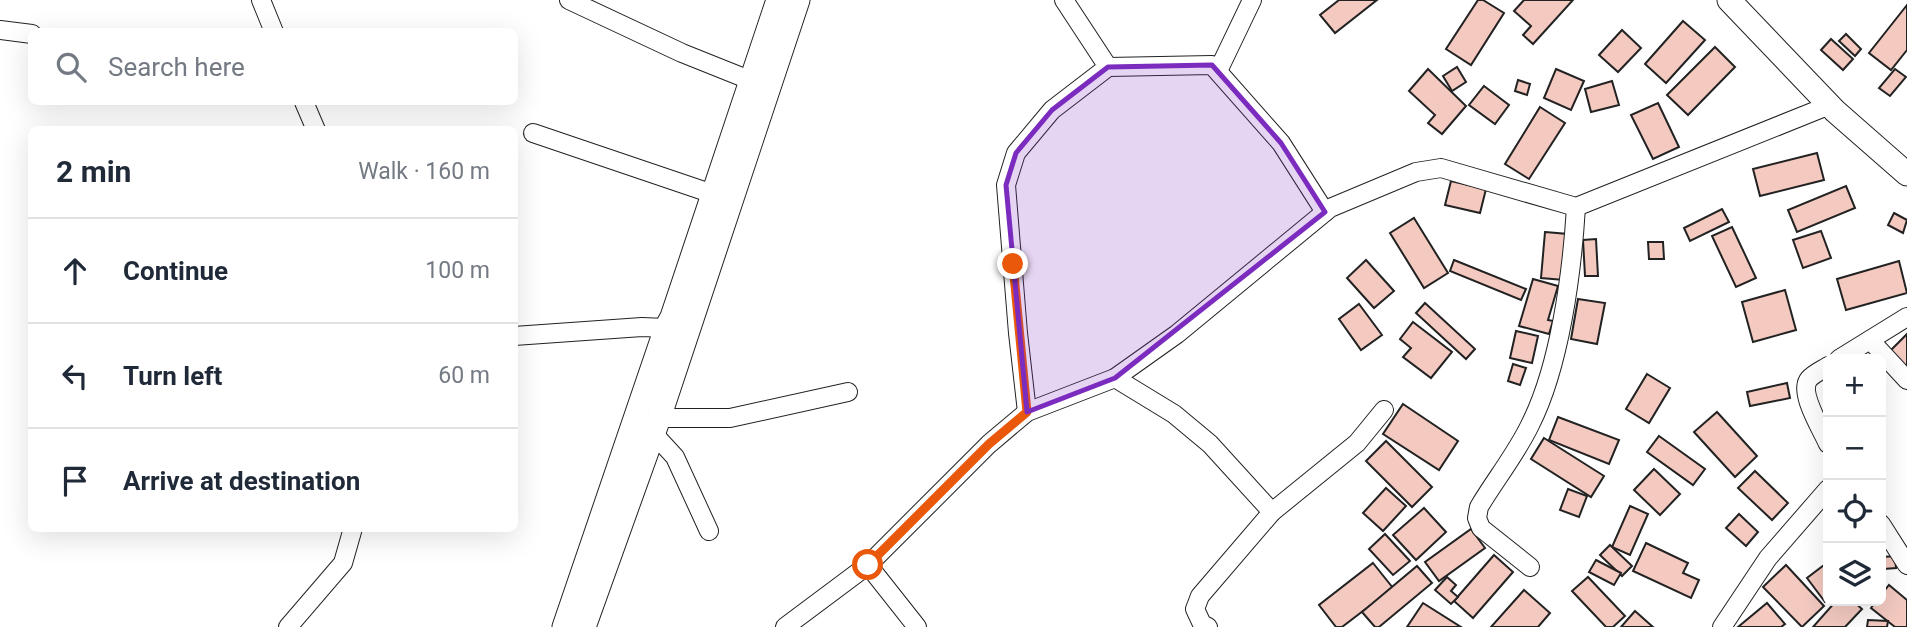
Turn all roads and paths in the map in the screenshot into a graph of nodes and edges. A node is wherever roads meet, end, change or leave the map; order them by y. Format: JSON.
{"nodes":[{"id":1,"x":261,"y":0,"type":"edge"},
{"id":2,"x":569,"y":0,"type":"edge"},
{"id":3,"x":778,"y":0,"type":"edge"},
{"id":4,"x":798,"y":0,"type":"edge"},
{"id":5,"x":1064,"y":0,"type":"edge"},
{"id":6,"x":1252,"y":0,"type":"edge"},
{"id":7,"x":1729,"y":0,"type":"edge"},
{"id":8,"x":271,"y":28,"type":"edge"},
{"id":9,"x":0,"y":30,"type":"edge"},
{"id":10,"x":28,"y":34,"type":"edge"},
{"id":11,"x":1108,"y":67,"type":"junction"},
{"id":12,"x":1218,"y":71,"type":"junction"},
{"id":13,"x":751,"y":81,"type":"junction"},
{"id":14,"x":305,"y":105,"type":"edge"},
{"id":15,"x":1830,"y":105,"type":"junction"},
{"id":16,"x":314,"y":126,"type":"edge"},
{"id":17,"x":533,"y":133,"type":"dead end"},
{"id":18,"x":1907,"y":174,"type":"edge"},
{"id":19,"x":713,"y":194,"type":"junction"},
{"id":20,"x":1576,"y":207,"type":"junction"},
{"id":21,"x":1325,"y":212,"type":"junction"},
{"id":22,"x":1907,"y":317,"type":"edge"},
{"id":23,"x":666,"y":328,"type":"junction"},
{"id":24,"x":518,"y":336,"type":"edge"},
{"id":25,"x":1870,"y":340,"type":"junction"},
{"id":26,"x":1847,"y":354,"type":"edge"},
{"id":27,"x":1823,"y":369,"type":"edge"},
{"id":28,"x":1115,"y":378,"type":"junction"},
{"id":29,"x":1907,"y":380,"type":"edge"},
{"id":30,"x":848,"y":392,"type":"dead end"},
{"id":31,"x":1384,"y":410,"type":"dead end"},
{"id":32,"x":1027,"y":412,"type":"junction"},
{"id":33,"x":656,"y":425,"type":"junction"},
{"id":34,"x":1823,"y":433,"type":"edge"},
{"id":35,"x":1823,"y":495,"type":"edge"},
{"id":36,"x":1272,"y":512,"type":"junction"},
{"id":37,"x":709,"y":531,"type":"dead end"},
{"id":38,"x":353,"y":532,"type":"edge"},
{"id":39,"x":1886,"y":532,"type":"edge"},
{"id":40,"x":868,"y":565,"type":"junction"},
{"id":41,"x":1907,"y":565,"type":"edge"},
{"id":42,"x":1530,"y":567,"type":"dead end"},
{"id":43,"x":288,"y":627,"type":"edge"},
{"id":44,"x":564,"y":627,"type":"edge"},
{"id":45,"x":584,"y":627,"type":"edge"},
{"id":46,"x":785,"y":627,"type":"edge"},
{"id":47,"x":918,"y":627,"type":"edge"},
{"id":48,"x":1208,"y":627,"type":"edge"},
{"id":49,"x":1722,"y":627,"type":"edge"}],
"edges":[{"from":1,"to":8,"type":"street"},
{"from":2,"to":13,"type":"street"},
{"from":3,"to":13,"type":"main road"},
{"from":4,"to":33,"type":"main road"},
{"from":5,"to":11,"type":"street"},
{"from":6,"to":12,"type":"street"},
{"from":7,"to":15,"type":"main road"},
{"from":9,"to":10,"type":"street"},
{"from":11,"to":12,"type":"street"},
{"from":11,"to":32,"type":"street"},
{"from":12,"to":21,"type":"street"},
{"from":13,"to":19,"type":"main road"},
{"from":14,"to":16,"type":"street"},
{"from":15,"to":18,"type":"main road"},
{"from":15,"to":20,"type":"street"},
{"from":17,"to":19,"type":"street"},
{"from":19,"to":23,"type":"main road"},
{"from":20,"to":21,"type":"street"},
{"from":20,"to":42,"type":"street"},
{"from":21,"to":28,"type":"street"},
{"from":22,"to":25,"type":"street"},
{"from":23,"to":24,"type":"street"},
{"from":23,"to":44,"type":"main road"},
{"from":25,"to":26,"type":"street"},
{"from":25,"to":29,"type":"street"},
{"from":27,"to":34,"type":"street"},
{"from":28,"to":32,"type":"street"},
{"from":28,"to":36,"type":"street"},
{"from":30,"to":33,"type":"street"},
{"from":31,"to":36,"type":"street"},
{"from":32,"to":40,"type":"street"},
{"from":33,"to":37,"type":"street"},
{"from":33,"to":45,"type":"main road"},
{"from":35,"to":49,"type":"street"},
{"from":36,"to":48,"type":"street"},
{"from":38,"to":43,"type":"street"},
{"from":39,"to":41,"type":"street"},
{"from":40,"to":46,"type":"street"},
{"from":40,"to":47,"type":"street"}]}
